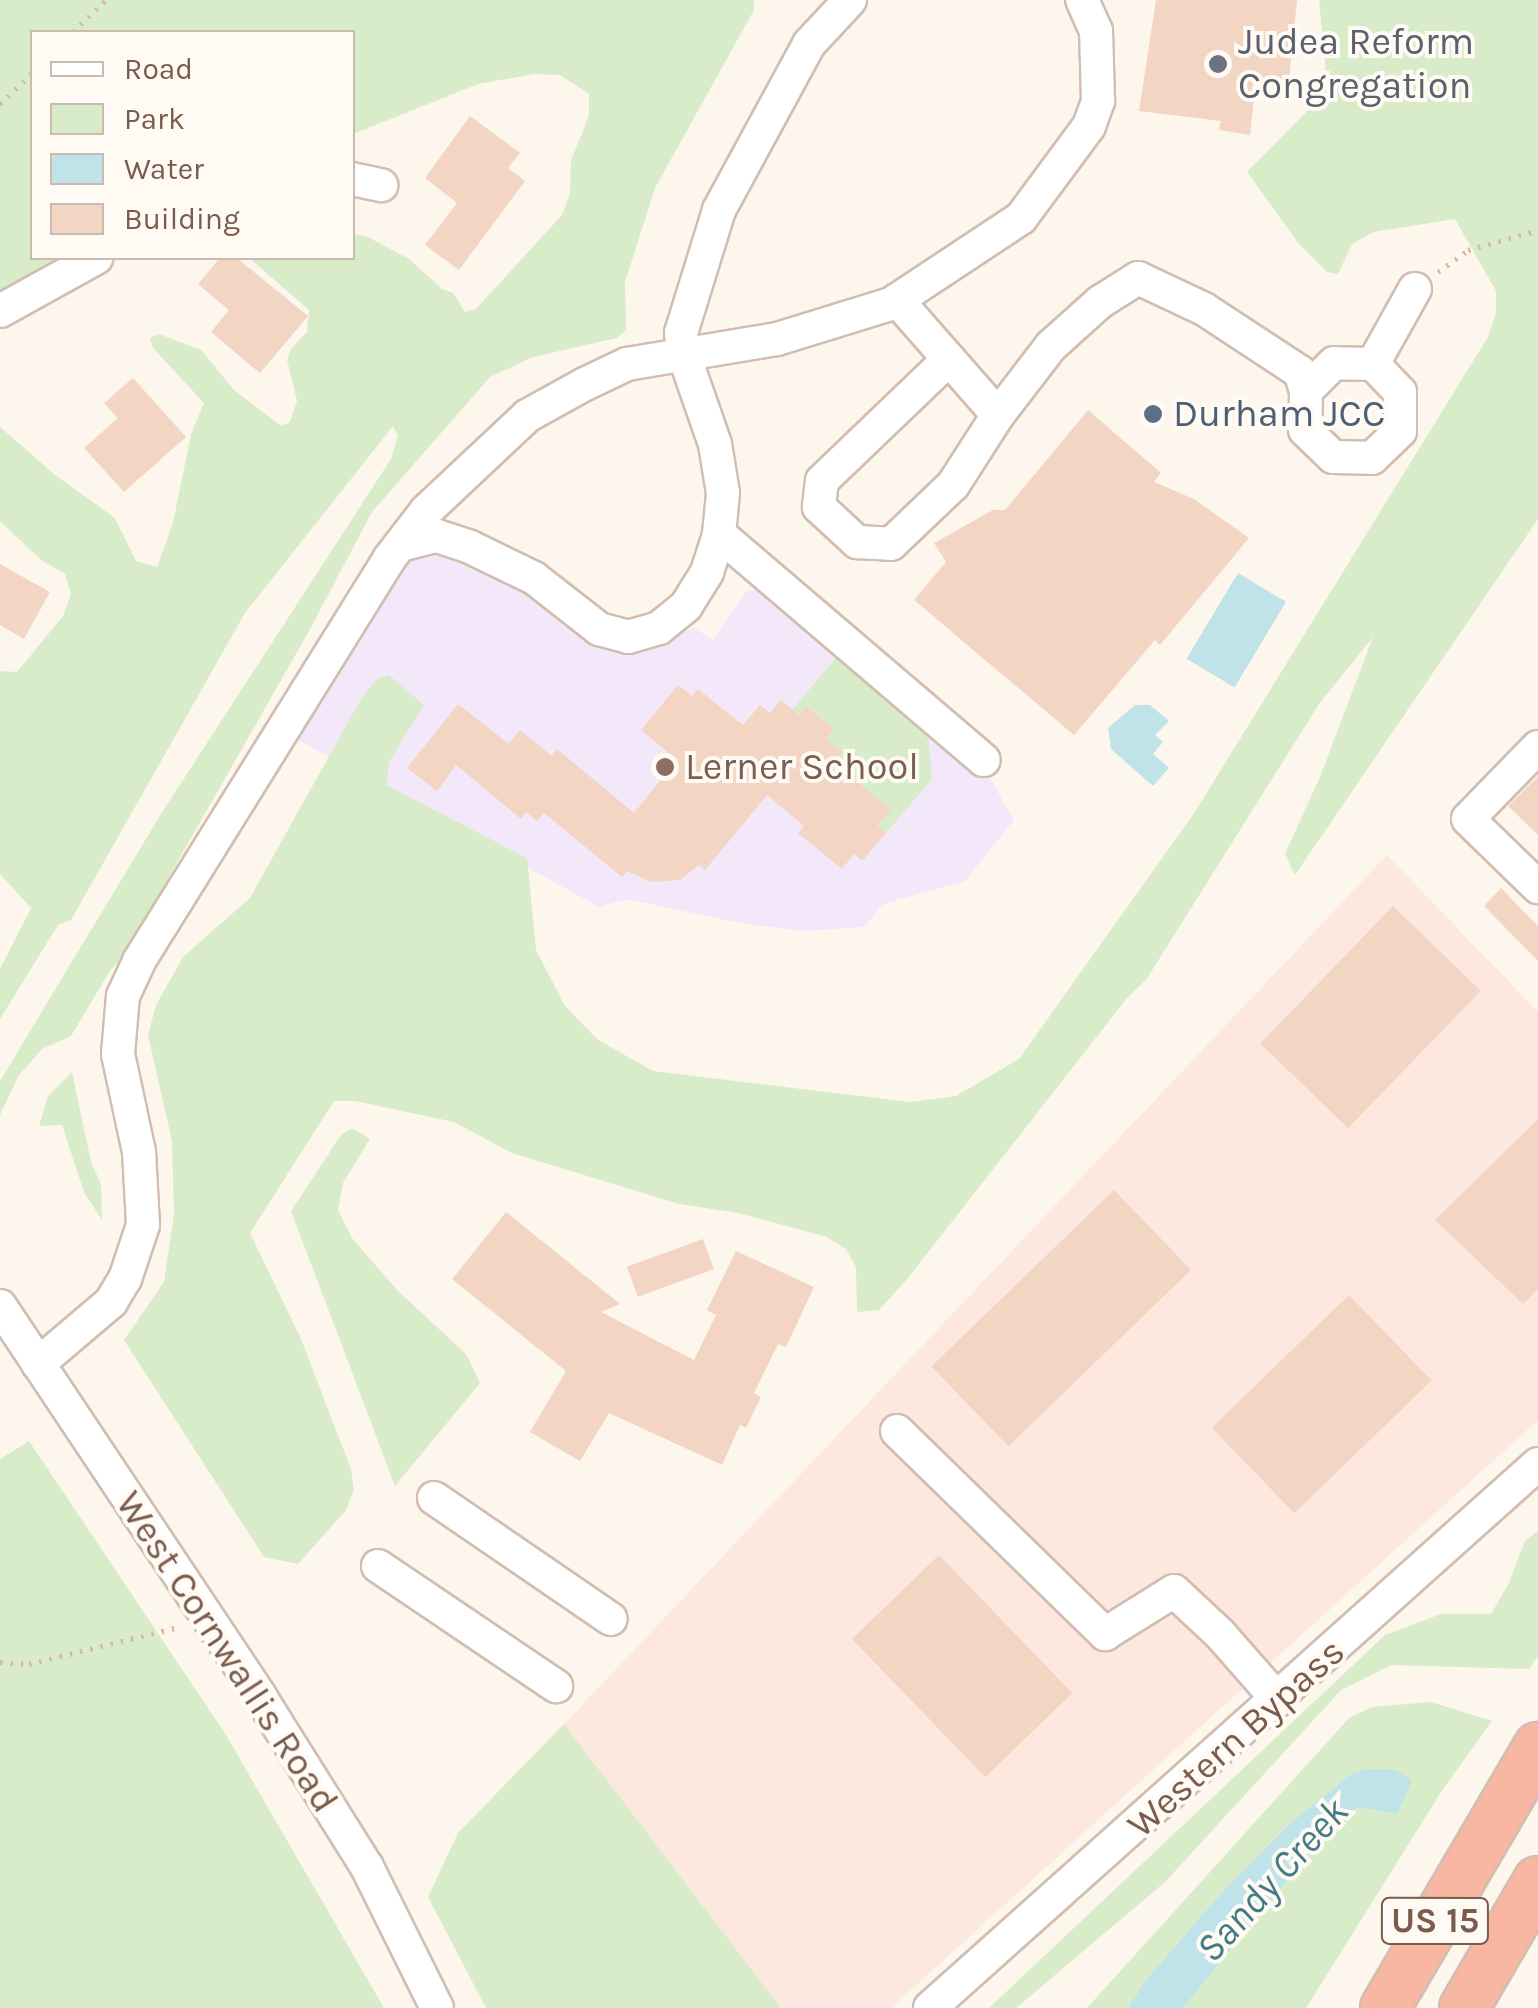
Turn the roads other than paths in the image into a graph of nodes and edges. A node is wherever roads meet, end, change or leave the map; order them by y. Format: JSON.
{"nodes":[{"id":1,"x":850,"y":0,"type":"edge"},
{"id":2,"x":1082,"y":0,"type":"edge"},
{"id":3,"x":92,"y":260,"type":"edge"},
{"id":4,"x":1415,"y":289,"type":"road end"},
{"id":5,"x":897,"y":300,"type":"junction"},
{"id":6,"x":0,"y":311,"type":"edge"},
{"id":7,"x":684,"y":356,"type":"junction"},
{"id":8,"x":949,"y":359,"type":"junction"},
{"id":9,"x":1373,"y":364,"type":"junction"},
{"id":10,"x":1306,"y":391,"type":"junction"},
{"id":11,"x":998,"y":415,"type":"junction"},
{"id":12,"x":718,"y":534,"type":"junction"},
{"id":13,"x":400,"y":545,"type":"junction"},
{"id":14,"x":1538,"y":747,"type":"edge"},
{"id":15,"x":984,"y":760,"type":"dead end"},
{"id":16,"x":1538,"y":887,"type":"edge"},
{"id":17,"x":0,"y":1306,"type":"edge"},
{"id":18,"x":38,"y":1364,"type":"junction"},
{"id":19,"x":897,"y":1431,"type":"dead end"},
{"id":20,"x":1538,"y":1464,"type":"edge"},
{"id":21,"x":434,"y":1498,"type":"dead end"},
{"id":22,"x":378,"y":1566,"type":"dead end"},
{"id":23,"x":611,"y":1619,"type":"dead end"},
{"id":24,"x":556,"y":1686,"type":"dead end"},
{"id":25,"x":1278,"y":1700,"type":"junction"},
{"id":26,"x":1538,"y":1747,"type":"edge"},
{"id":27,"x":1485,"y":1834,"type":"junction"},
{"id":28,"x":1538,"y":1881,"type":"edge"},
{"id":29,"x":1498,"y":1946,"type":"junction"},
{"id":30,"x":437,"y":2008,"type":"edge"},
{"id":31,"x":930,"y":2008,"type":"edge"},
{"id":32,"x":1363,"y":2008,"type":"edge"},
{"id":33,"x":1386,"y":2008,"type":"edge"},
{"id":34,"x":1464,"y":2008,"type":"edge"},
{"id":35,"x":1488,"y":2008,"type":"edge"}],
"edges":[{"from":1,"to":7,"type":"street"},
{"from":2,"to":5,"type":"street"},
{"from":3,"to":6,"type":"street"},
{"from":4,"to":9,"type":"street"},
{"from":5,"to":7,"type":"street"},
{"from":5,"to":8,"type":"street"},
{"from":7,"to":12,"type":"street"},
{"from":7,"to":13,"type":"street"},
{"from":8,"to":11,"type":"street"},
{"from":8,"to":11,"type":"street"},
{"from":9,"to":10,"type":"street"},
{"from":9,"to":10,"type":"street"},
{"from":10,"to":11,"type":"street"},
{"from":12,"to":13,"type":"street"},
{"from":12,"to":15,"type":"street"},
{"from":13,"to":18,"type":"street"},
{"from":14,"to":16,"type":"street"},
{"from":17,"to":18,"type":"street","name":"West Cornwallis Road"},
{"from":18,"to":30,"type":"street","name":"West Cornwallis Road"},
{"from":19,"to":25,"type":"street"},
{"from":20,"to":25,"type":"street","name":"Western Bypass"},
{"from":21,"to":23,"type":"street"},
{"from":22,"to":24,"type":"street"},
{"from":25,"to":31,"type":"street","name":"Western Bypass"},
{"from":26,"to":27,"type":"highway","number":"US 15"},
{"from":27,"to":32,"type":"highway"},
{"from":27,"to":33,"type":"highway","number":"US 15"},
{"from":28,"to":29,"type":"highway","number":"US 15"},
{"from":29,"to":34,"type":"highway","number":"US 15"},
{"from":29,"to":35,"type":"highway"}]}
